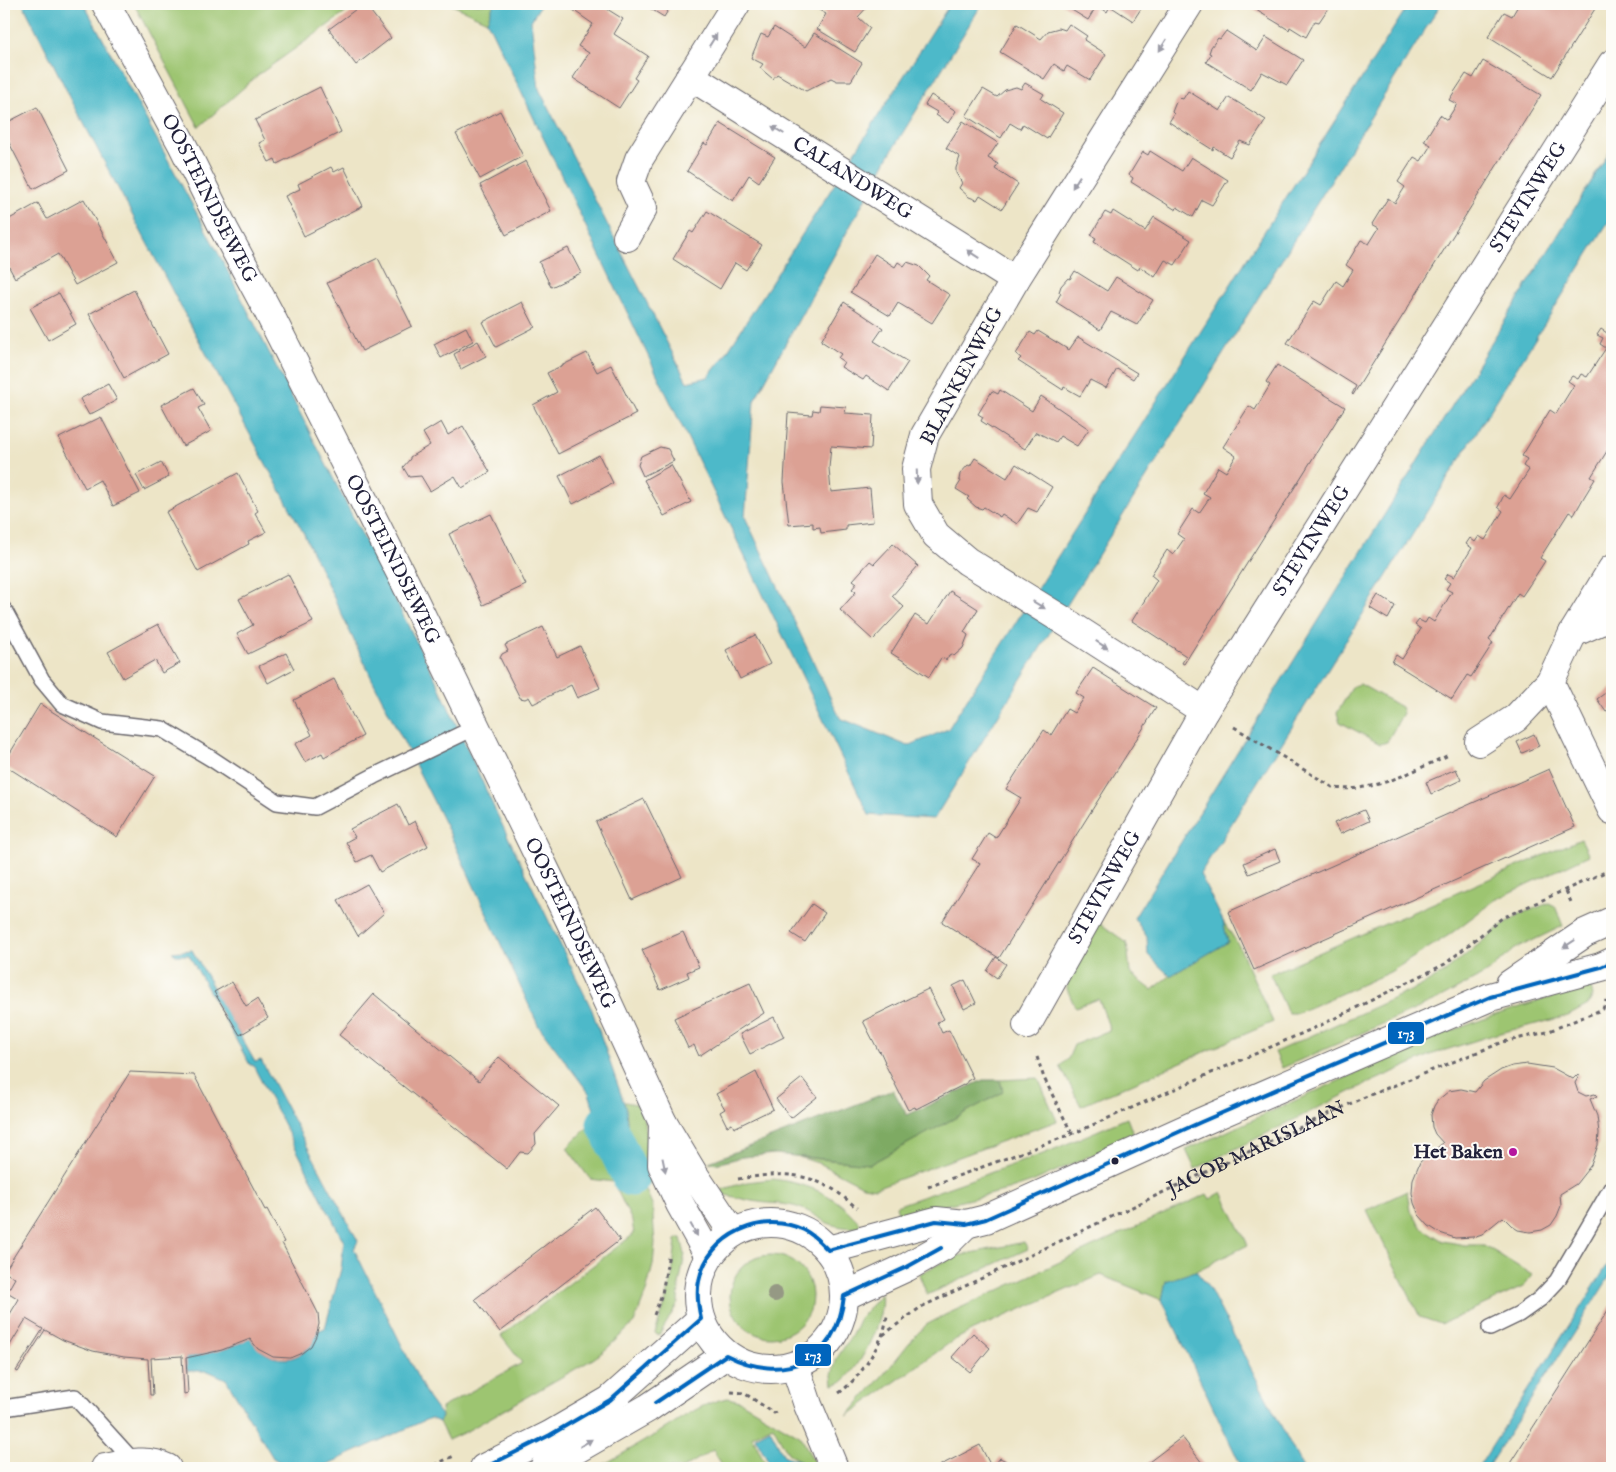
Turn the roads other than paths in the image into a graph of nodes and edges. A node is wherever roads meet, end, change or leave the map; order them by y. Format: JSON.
{"nodes":[{"id":1,"x":106,"y":4,"type":"edge"},
{"id":2,"x":736,"y":4,"type":"edge"},
{"id":3,"x":1189,"y":4,"type":"edge"},
{"id":4,"x":1612,"y":64,"type":"edge"},
{"id":5,"x":690,"y":76,"type":"junction"},
{"id":6,"x":627,"y":237,"type":"dead end"},
{"id":7,"x":1015,"y":280,"type":"junction"},
{"id":8,"x":1612,"y":569,"type":"edge"},
{"id":9,"x":4,"y":610,"type":"edge"},
{"id":10,"x":1612,"y":616,"type":"edge"},
{"id":11,"x":1573,"y":634,"type":"junction"},
{"id":12,"x":1550,"y":682,"type":"junction"},
{"id":13,"x":1204,"y":711,"type":"junction"},
{"id":14,"x":469,"y":730,"type":"junction"},
{"id":15,"x":1480,"y":742,"type":"road end"},
{"id":16,"x":1612,"y":810,"type":"edge"},
{"id":17,"x":1612,"y":921,"type":"edge"},
{"id":18,"x":1606,"y":965,"type":"edge"},
{"id":19,"x":1490,"y":997,"type":"junction"},
{"id":20,"x":1027,"y":1025,"type":"dead end"},
{"id":21,"x":664,"y":1123,"type":"junction"},
{"id":22,"x":1612,"y":1187,"type":"edge"},
{"id":23,"x":966,"y":1224,"type":"junction"},
{"id":24,"x":733,"y":1232,"type":"junction"},
{"id":25,"x":828,"y":1250,"type":"junction"},
{"id":26,"x":709,"y":1256,"type":"junction"},
{"id":27,"x":844,"y":1296,"type":"junction"},
{"id":28,"x":701,"y":1319,"type":"junction"},
{"id":29,"x":1490,"y":1328,"type":"dead end"},
{"id":30,"x":726,"y":1354,"type":"junction"},
{"id":31,"x":795,"y":1366,"type":"junction"},
{"id":32,"x":4,"y":1408,"type":"edge"},
{"id":33,"x":134,"y":1462,"type":"junction"},
{"id":34,"x":105,"y":1468,"type":"edge"},
{"id":35,"x":166,"y":1468,"type":"edge"},
{"id":36,"x":484,"y":1468,"type":"edge"},
{"id":37,"x":544,"y":1468,"type":"edge"},
{"id":38,"x":834,"y":1468,"type":"edge"}],
"edges":[{"from":1,"to":14,"type":"street","name":"OOSTEINDSEWEG"},
{"from":5,"to":2,"type":"street","one_way":true},
{"from":3,"to":7,"type":"street","name":"BLANKENWEG","one_way":true},
{"from":4,"to":13,"type":"street","name":"STEVINWEG"},
{"from":5,"to":6,"type":"street"},
{"from":7,"to":5,"type":"street","name":"CALANDWEG","one_way":true},
{"from":7,"to":13,"type":"street","name":"BLANKENWEG","one_way":true},
{"from":8,"to":11,"type":"street"},
{"from":9,"to":14,"type":"lane"},
{"from":10,"to":11,"type":"street"},
{"from":11,"to":12,"type":"street"},
{"from":12,"to":15,"type":"street"},
{"from":12,"to":16,"type":"street"},
{"from":13,"to":20,"type":"street","name":"STEVINWEG"},
{"from":14,"to":21,"type":"street","name":"OOSTEINDSEWEG"},
{"from":17,"to":19,"type":"street","one_way":true},
{"from":18,"to":19,"type":"street"},
{"from":19,"to":23,"type":"street"},
{"from":21,"to":24,"type":"street","name":"OOSTEINDSEWEG"},
{"from":21,"to":26,"type":"street","name":"OOSTEINDSEWEG","one_way":true},
{"from":22,"to":29,"type":"lane"},
{"from":23,"to":25,"type":"street"},
{"from":23,"to":27,"type":"street"},
{"from":24,"to":25,"type":"street"},
{"from":24,"to":26,"type":"street"},
{"from":25,"to":27,"type":"street"},
{"from":26,"to":28,"type":"street"},
{"from":27,"to":31,"type":"street"},
{"from":28,"to":30,"type":"street"},
{"from":28,"to":36,"type":"street"},
{"from":30,"to":31,"type":"street"},
{"from":37,"to":30,"type":"street","one_way":true},
{"from":31,"to":38,"type":"street"},
{"from":32,"to":33,"type":"lane"},
{"from":33,"to":34,"type":"street"},
{"from":33,"to":35,"type":"street"}]}
